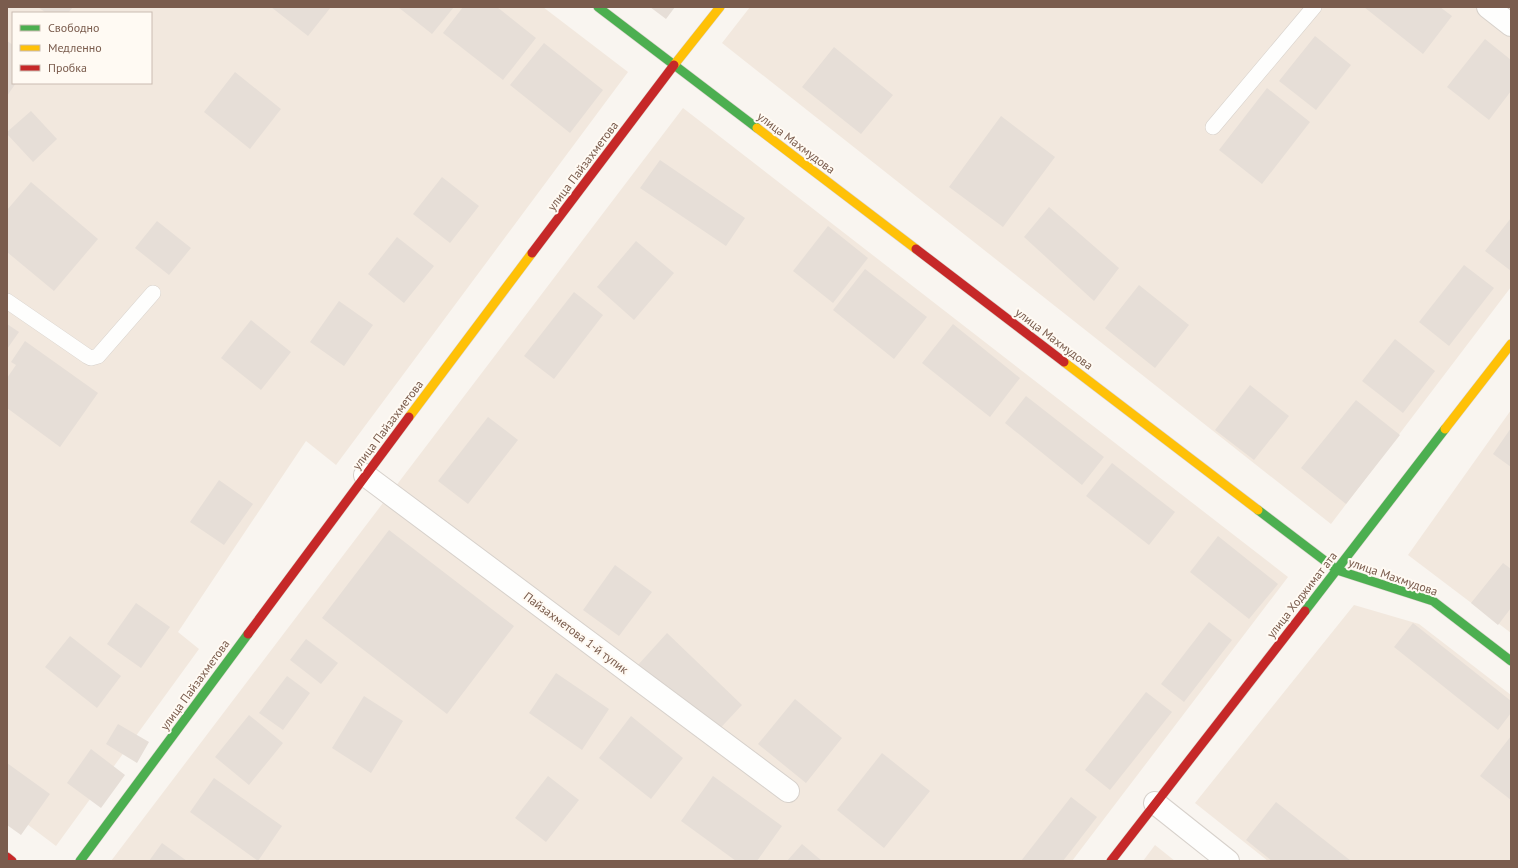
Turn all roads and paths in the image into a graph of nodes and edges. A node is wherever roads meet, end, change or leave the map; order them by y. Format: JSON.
{"nodes":[{"id":1,"x":598,"y":7,"type":"edge"},
{"id":2,"x":720,"y":7,"type":"edge"},
{"id":3,"x":1314,"y":7,"type":"edge"},
{"id":4,"x":1488,"y":7,"type":"edge"},
{"id":5,"x":1511,"y":25,"type":"edge"},
{"id":6,"x":674,"y":65,"type":"junction"},
{"id":7,"x":1213,"y":127,"type":"dead end"},
{"id":8,"x":153,"y":293,"type":"dead end"},
{"id":9,"x":7,"y":301,"type":"edge"},
{"id":10,"x":1511,"y":344,"type":"edge"},
{"id":11,"x":365,"y":475,"type":"junction"},
{"id":12,"x":1337,"y":570,"type":"junction"},
{"id":13,"x":1511,"y":661,"type":"edge"},
{"id":14,"x":788,"y":792,"type":"dead end"},
{"id":15,"x":1155,"y":803,"type":"junction"},
{"id":16,"x":7,"y":857,"type":"edge"},
{"id":17,"x":12,"y":861,"type":"edge"},
{"id":18,"x":80,"y":861,"type":"edge"},
{"id":19,"x":1111,"y":861,"type":"edge"},
{"id":20,"x":1228,"y":861,"type":"edge"}],
"edges":[{"from":1,"to":6,"type":"main road","name":"улица Махмудова"},
{"from":2,"to":6,"type":"main road","name":"улица Пайзахметова"},
{"from":3,"to":7,"type":"lane"},
{"from":4,"to":5,"type":"street"},
{"from":6,"to":11,"type":"main road","name":"улица Пайзахметова"},
{"from":6,"to":12,"type":"main road","name":"улица Махмудова"},
{"from":8,"to":9,"type":"lane"},
{"from":10,"to":12,"type":"main road","name":"улица Ходжимат ата"},
{"from":11,"to":14,"type":"street","name":"Пайзахметова 1-й тупик"},
{"from":11,"to":18,"type":"main road","name":"улица Пайзахметова"},
{"from":12,"to":13,"type":"main road","name":"улица Махмудова"},
{"from":12,"to":15,"type":"main road","name":"улица Ходжимат ата"},
{"from":15,"to":19,"type":"main road","name":"улица Ходжимат ата"},
{"from":15,"to":20,"type":"street"},
{"from":16,"to":17,"type":"main road"}]}
